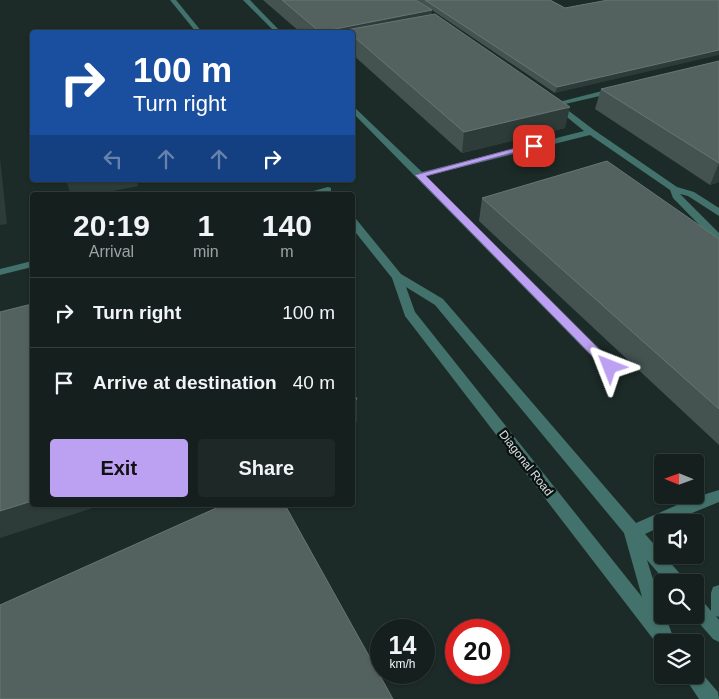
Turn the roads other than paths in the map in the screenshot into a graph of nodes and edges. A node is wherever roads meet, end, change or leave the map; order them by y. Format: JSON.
{"nodes":[{"id":1,"x":173,"y":0,"type":"edge"},
{"id":2,"x":246,"y":0,"type":"edge"},
{"id":3,"x":197,"y":30,"type":"edge"},
{"id":4,"x":276,"y":30,"type":"edge"},
{"id":5,"x":623,"y":88,"type":"edge"},
{"id":6,"x":547,"y":99,"type":"edge"},
{"id":7,"x":555,"y":104,"type":"junction"},
{"id":8,"x":355,"y":110,"type":"edge"},
{"id":9,"x":590,"y":132,"type":"junction"},
{"id":10,"x":420,"y":175,"type":"junction"},
{"id":11,"x":322,"y":182,"type":"edge"},
{"id":12,"x":674,"y":189,"type":"junction"},
{"id":13,"x":329,"y":192,"type":"edge"},
{"id":14,"x":719,"y":213,"type":"edge"},
{"id":15,"x":355,"y":225,"type":"edge"},
{"id":16,"x":719,"y":239,"type":"edge"},
{"id":17,"x":30,"y":264,"type":"edge"},
{"id":18,"x":0,"y":272,"type":"edge"},
{"id":19,"x":397,"y":277,"type":"junction"},
{"id":20,"x":610,"y":367,"type":"dead end"},
{"id":21,"x":719,"y":496,"type":"edge"},
{"id":22,"x":632,"y":532,"type":"junction"},
{"id":23,"x":669,"y":574,"type":"edge"},
{"id":24,"x":719,"y":593,"type":"edge"},
{"id":25,"x":719,"y":609,"type":"edge"},
{"id":26,"x":704,"y":616,"type":"edge"},
{"id":27,"x":719,"y":633,"type":"edge"},
{"id":28,"x":660,"y":634,"type":"edge"},
{"id":29,"x":663,"y":634,"type":"edge"},
{"id":30,"x":699,"y":684,"type":"edge"},
{"id":31,"x":711,"y":699,"type":"edge"}],
"edges":[{"from":1,"to":3,"type":"street"},
{"from":2,"to":4,"type":"street"},
{"from":5,"to":7,"type":"street"},
{"from":6,"to":7,"type":"street"},
{"from":7,"to":9,"type":"street"},
{"from":8,"to":10,"type":"street"},
{"from":9,"to":10,"type":"street"},
{"from":9,"to":12,"type":"street"},
{"from":10,"to":20,"type":"street"},
{"from":11,"to":13,"type":"street"},
{"from":12,"to":14,"type":"street"},
{"from":12,"to":16,"type":"street"},
{"from":15,"to":19,"type":"street","name":"Diagonal Road"},
{"from":17,"to":18,"type":"street"},
{"from":19,"to":22,"type":"street","name":"Diagonal Road"},
{"from":19,"to":28,"type":"street","name":"Diagonal Road"},
{"from":21,"to":22,"type":"street"},
{"from":22,"to":23,"type":"street","name":"Diagonal Road"},
{"from":22,"to":29,"type":"street"},
{"from":24,"to":25,"type":"street"},
{"from":26,"to":27,"type":"street"},
{"from":30,"to":31,"type":"street"}]}
